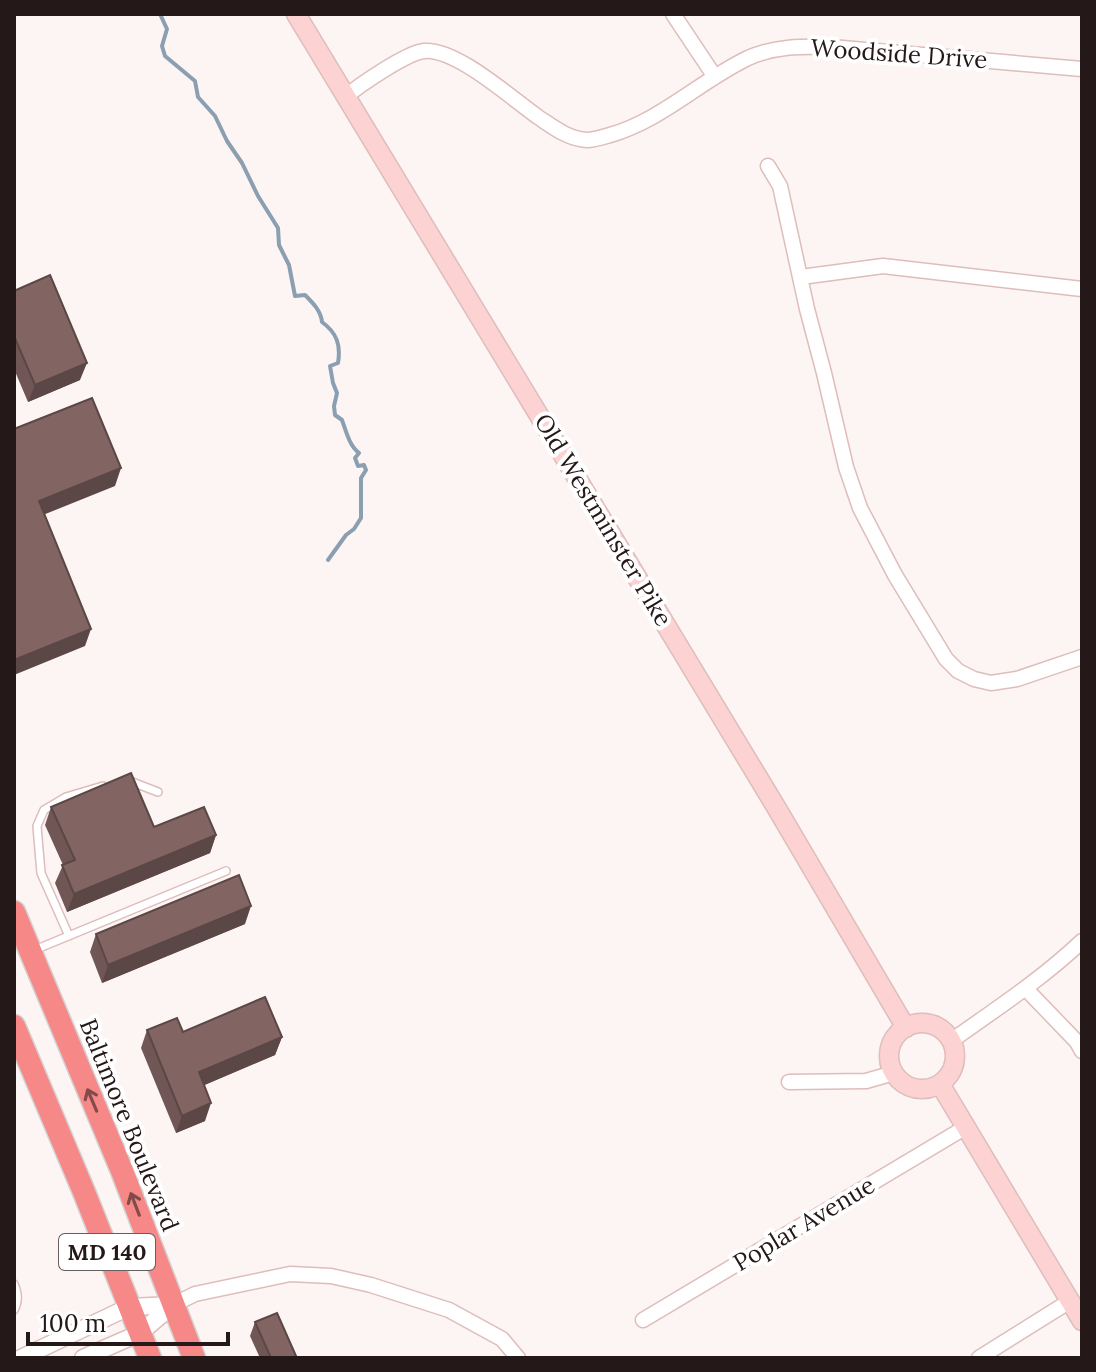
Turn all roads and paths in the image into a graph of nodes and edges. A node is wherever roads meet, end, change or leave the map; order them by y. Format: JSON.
{"nodes":[{"id":1,"x":296,"y":14,"type":"edge"},
{"id":2,"x":673,"y":14,"type":"edge"},
{"id":3,"x":1082,"y":69,"type":"edge"},
{"id":4,"x":715,"y":77,"type":"junction"},
{"id":5,"x":345,"y":97,"type":"junction"},
{"id":6,"x":768,"y":166,"type":"dead end"},
{"id":7,"x":801,"y":277,"type":"junction"},
{"id":8,"x":1082,"y":289,"type":"edge"},
{"id":9,"x":1082,"y":657,"type":"edge"},
{"id":10,"x":124,"y":780,"type":"edge"},
{"id":11,"x":110,"y":784,"type":"edge"},
{"id":12,"x":158,"y":792,"type":"dead end"},
{"id":13,"x":226,"y":871,"type":"dead end"},
{"id":14,"x":14,"y":912,"type":"edge"},
{"id":15,"x":69,"y":936,"type":"junction"},
{"id":16,"x":1082,"y":941,"type":"edge"},
{"id":17,"x":30,"y":952,"type":"junction"},
{"id":18,"x":1026,"y":989,"type":"junction"},
{"id":19,"x":14,"y":1026,"type":"edge"},
{"id":20,"x":906,"y":1028,"type":"junction"},
{"id":21,"x":951,"y":1041,"type":"junction"},
{"id":22,"x":1082,"y":1051,"type":"edge"},
{"id":23,"x":894,"y":1073,"type":"junction"},
{"id":24,"x":789,"y":1082,"type":"dead end"},
{"id":25,"x":940,"y":1084,"type":"junction"},
{"id":26,"x":966,"y":1127,"type":"junction"},
{"id":27,"x":14,"y":1284,"type":"edge"},
{"id":28,"x":1070,"y":1301,"type":"junction"},
{"id":29,"x":173,"y":1305,"type":"junction"},
{"id":30,"x":129,"y":1307,"type":"junction"},
{"id":31,"x":14,"y":1310,"type":"edge"},
{"id":32,"x":643,"y":1320,"type":"dead end"},
{"id":33,"x":1082,"y":1321,"type":"edge"},
{"id":34,"x":140,"y":1333,"type":"junction"},
{"id":35,"x":21,"y":1358,"type":"edge"},
{"id":36,"x":83,"y":1358,"type":"edge"},
{"id":37,"x":150,"y":1358,"type":"edge"},
{"id":38,"x":194,"y":1358,"type":"edge"},
{"id":39,"x":518,"y":1358,"type":"edge"},
{"id":40,"x":979,"y":1358,"type":"edge"}],
"edges":[{"from":1,"to":5,"type":"main road","name":"Old Westminster Pike"},
{"from":2,"to":4,"type":"street"},
{"from":3,"to":4,"type":"street","name":"Woodside Drive"},
{"from":4,"to":5,"type":"street","name":"Woodside Drive"},
{"from":5,"to":20,"type":"main road","name":"Old Westminster Pike"},
{"from":6,"to":7,"type":"street"},
{"from":7,"to":8,"type":"street"},
{"from":7,"to":9,"type":"street"},
{"from":10,"to":12,"type":"lane"},
{"from":11,"to":15,"type":"lane"},
{"from":13,"to":15,"type":"lane"},
{"from":14,"to":17,"type":"highway","name":"Baltimore Boulevard","number":"MD 140"},
{"from":15,"to":17,"type":"lane"},
{"from":16,"to":18,"type":"street"},
{"from":29,"to":17,"type":"highway","name":"Baltimore Boulevard","number":"MD 140","one_way":true},
{"from":18,"to":21,"type":"street"},
{"from":18,"to":22,"type":"street"},
{"from":19,"to":30,"type":"highway","number":"MD 140"},
{"from":20,"to":21,"type":"main road"},
{"from":20,"to":23,"type":"main road"},
{"from":21,"to":25,"type":"main road"},
{"from":23,"to":24,"type":"street"},
{"from":23,"to":25,"type":"main road"},
{"from":25,"to":26,"type":"main road"},
{"from":26,"to":28,"type":"main road"},
{"from":26,"to":32,"type":"street","name":"Poplar Avenue"},
{"from":27,"to":31,"type":"lane"},
{"from":28,"to":33,"type":"main road"},
{"from":28,"to":40,"type":"street"},
{"from":29,"to":30,"type":"street"},
{"from":29,"to":34,"type":"street"},
{"from":29,"to":38,"type":"highway","name":"Baltimore Boulevard","number":"MD 140"},
{"from":29,"to":39,"type":"street"},
{"from":30,"to":34,"type":"highway","number":"MD 140"},
{"from":30,"to":35,"type":"street"},
{"from":34,"to":36,"type":"street"},
{"from":34,"to":37,"type":"highway","number":"MD 140"}]}
